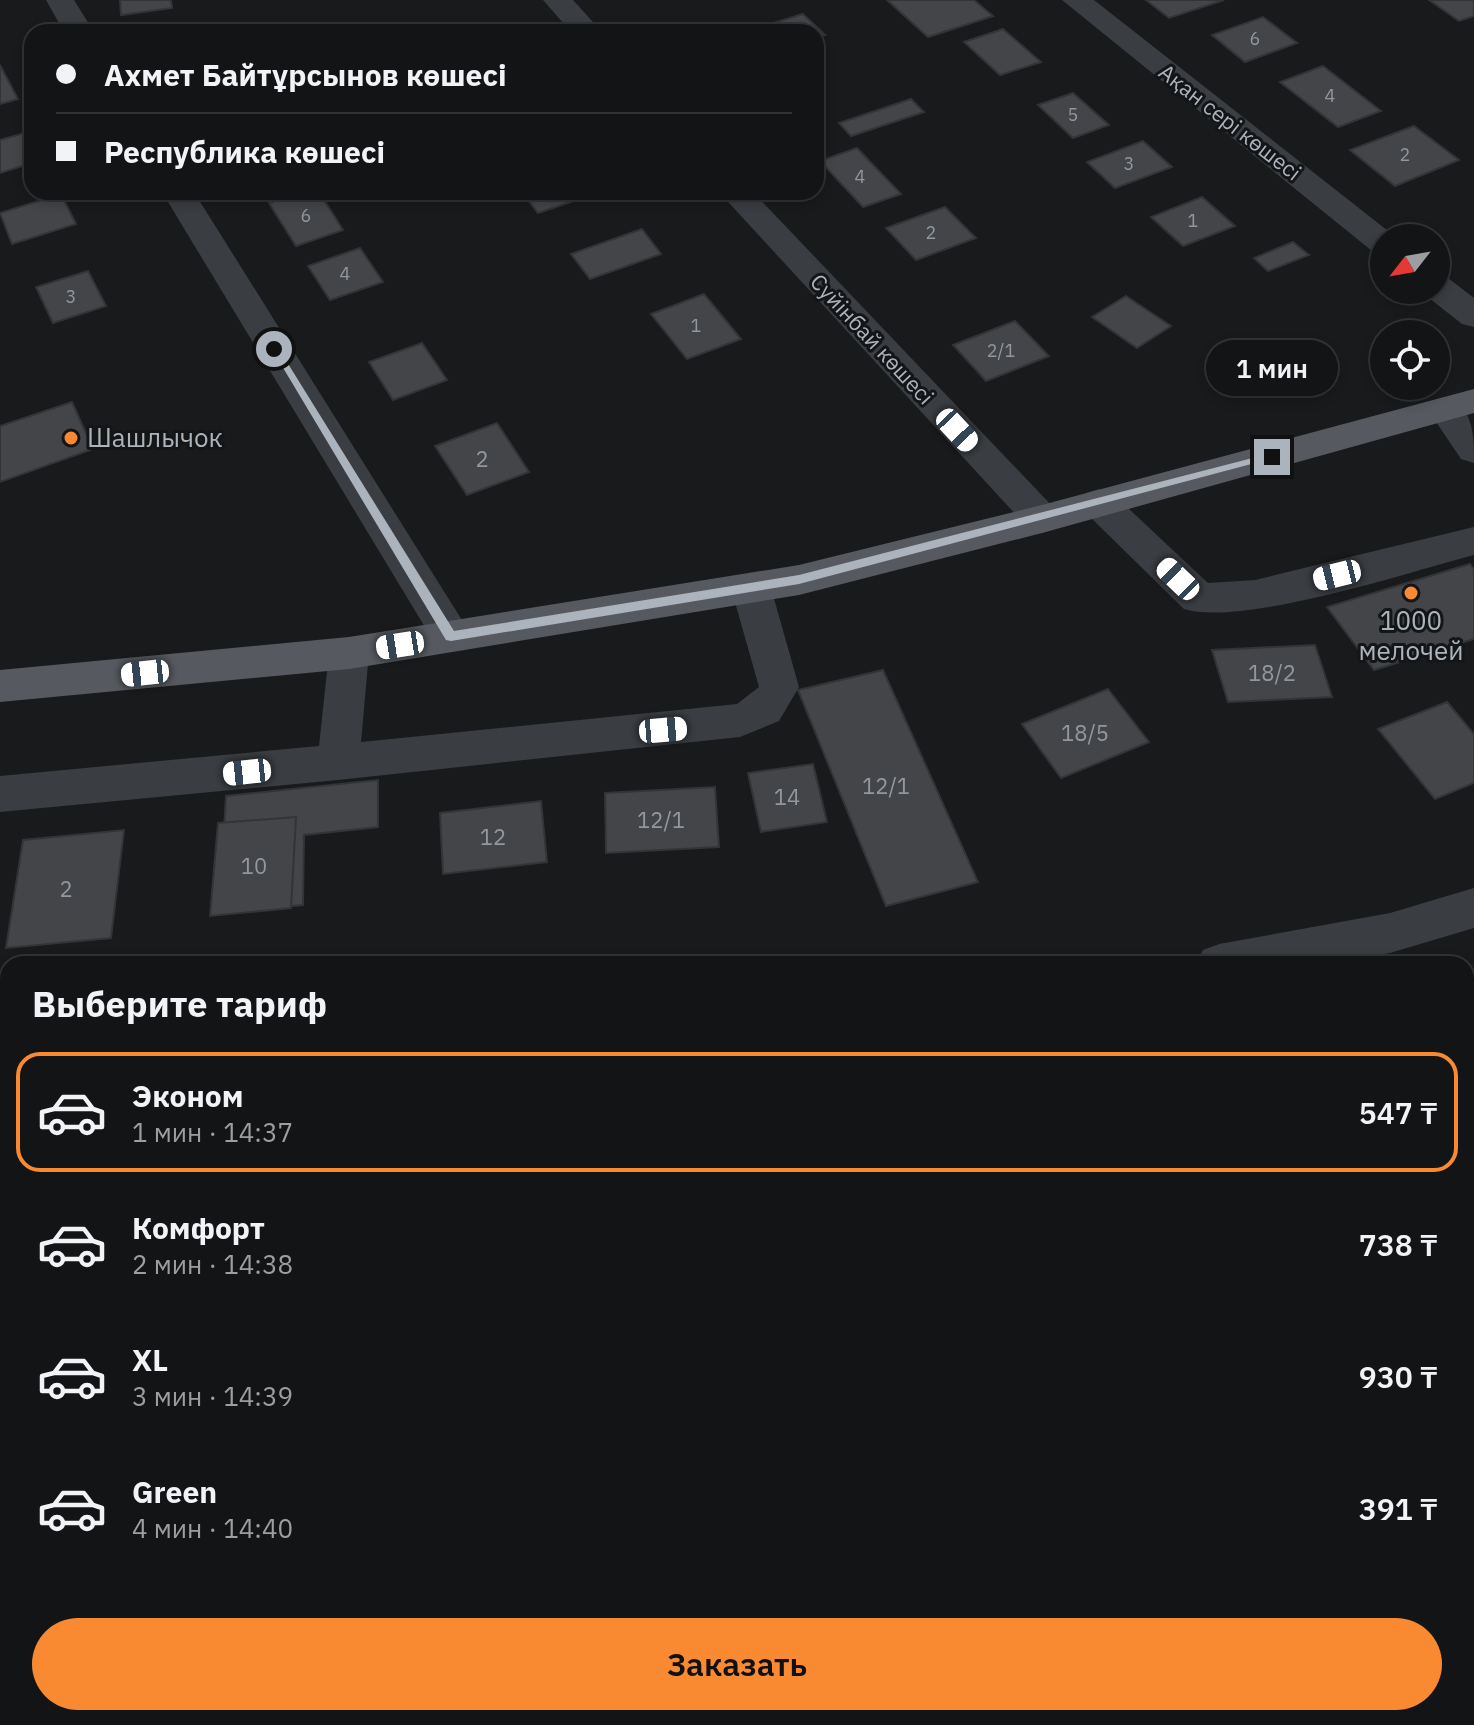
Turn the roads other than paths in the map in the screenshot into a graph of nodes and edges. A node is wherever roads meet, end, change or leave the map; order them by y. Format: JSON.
{"nodes":[{"id":1,"x":60,"y":0,"type":"edge"},
{"id":2,"x":557,"y":0,"type":"edge"},
{"id":3,"x":1076,"y":0,"type":"edge"},
{"id":4,"x":74,"y":24,"type":"edge"},
{"id":5,"x":580,"y":24,"type":"edge"},
{"id":6,"x":183,"y":200,"type":"edge"},
{"id":7,"x":743,"y":200,"type":"edge"},
{"id":8,"x":1370,"y":233,"type":"edge"},
{"id":9,"x":1450,"y":297,"type":"edge"},
{"id":10,"x":1474,"y":316,"type":"edge"},
{"id":11,"x":1460,"y":405,"type":"edge"},
{"id":12,"x":1474,"y":450,"type":"edge"},
{"id":13,"x":1099,"y":503,"type":"junction"},
{"id":14,"x":1042,"y":519,"type":"junction"},
{"id":15,"x":1474,"y":541,"type":"edge"},
{"id":16,"x":751,"y":588,"type":"junction"},
{"id":17,"x":451,"y":636,"type":"junction"},
{"id":18,"x":349,"y":653,"type":"junction"},
{"id":19,"x":0,"y":686,"type":"edge"},
{"id":20,"x":338,"y":763,"type":"junction"},
{"id":21,"x":0,"y":794,"type":"edge"},
{"id":22,"x":1474,"y":908,"type":"edge"},
{"id":23,"x":1263,"y":956,"type":"edge"}],
"edges":[{"from":1,"to":4,"type":"street"},
{"from":2,"to":5,"type":"street"},
{"from":3,"to":8,"type":"street","name":"Ақан сері көшесі"},
{"from":6,"to":17,"type":"street"},
{"from":7,"to":14,"type":"street","name":"Суйінбай көшесі"},
{"from":9,"to":10,"type":"street"},
{"from":11,"to":12,"type":"street"},
{"from":11,"to":13,"type":"main road"},
{"from":13,"to":14,"type":"main road"},
{"from":13,"to":15,"type":"street"},
{"from":14,"to":16,"type":"main road"},
{"from":16,"to":17,"type":"main road"},
{"from":16,"to":20,"type":"street"},
{"from":17,"to":18,"type":"main road"},
{"from":18,"to":19,"type":"main road"},
{"from":18,"to":20,"type":"street"},
{"from":20,"to":21,"type":"street"},
{"from":22,"to":23,"type":"street"}]}
